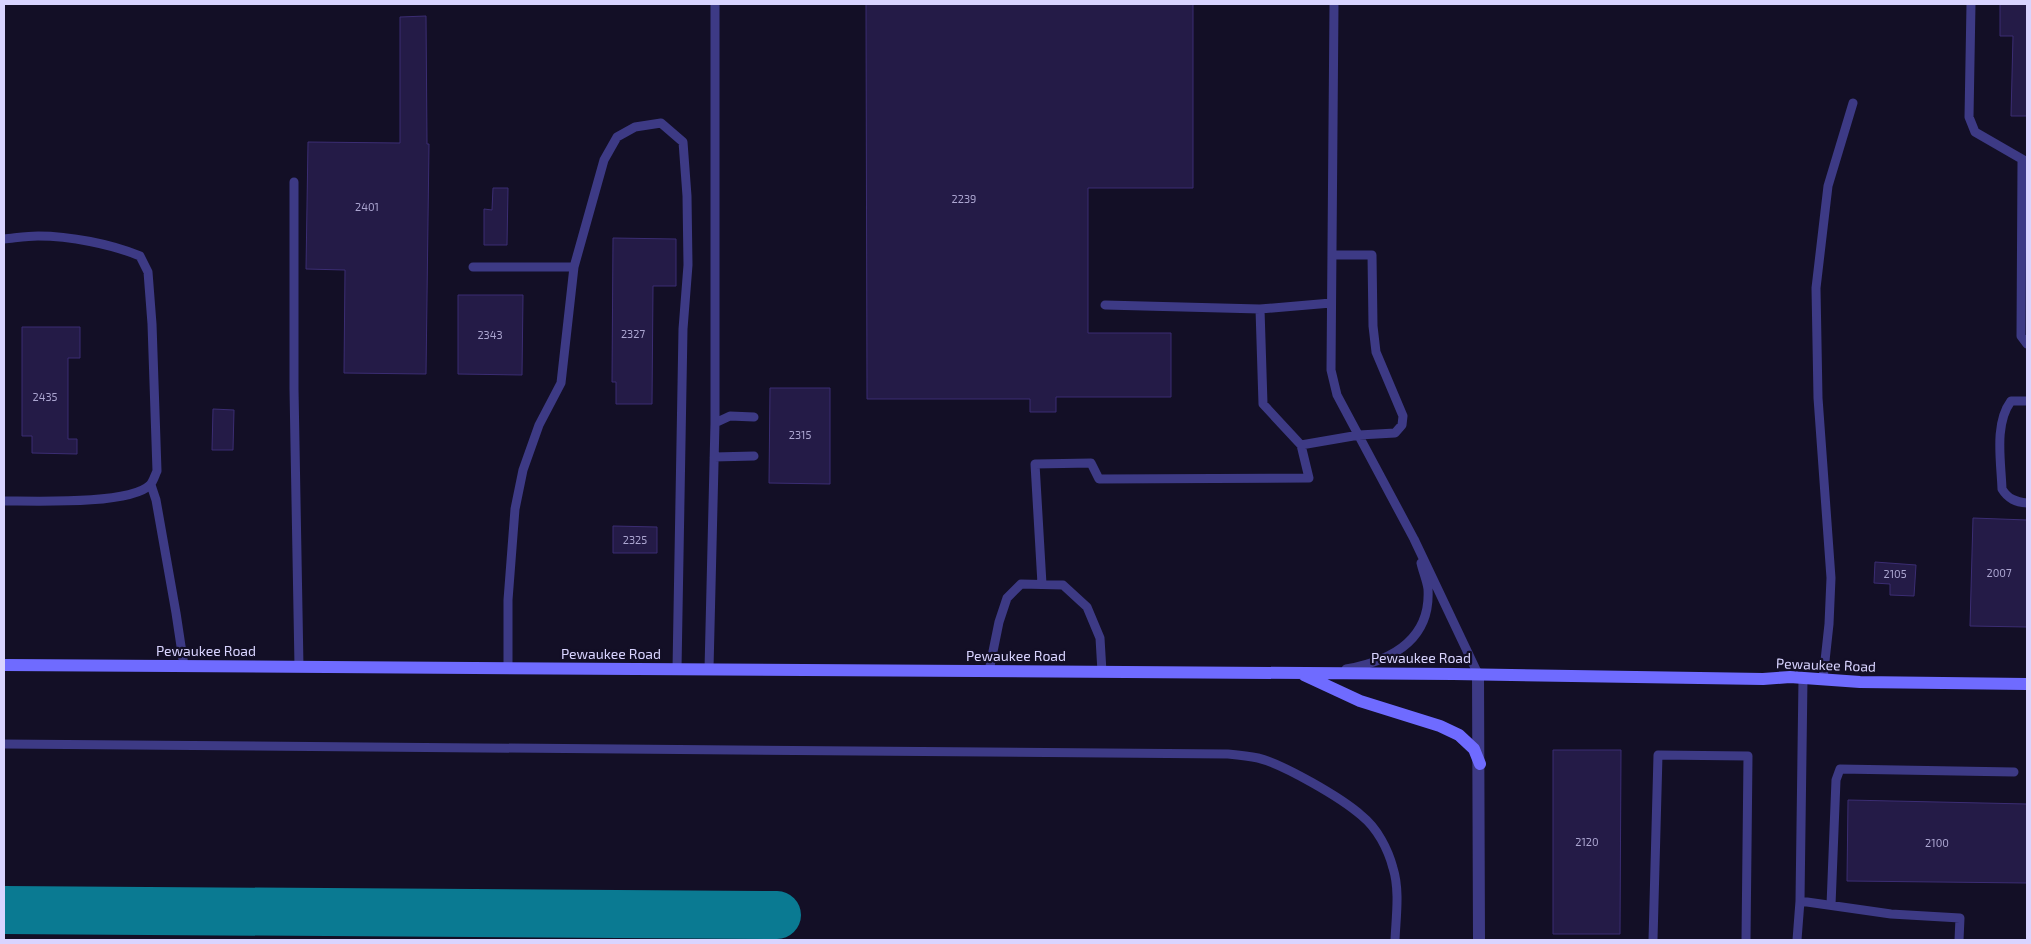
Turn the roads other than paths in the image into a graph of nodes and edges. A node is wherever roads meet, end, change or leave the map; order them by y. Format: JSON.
{"nodes":[{"id":1,"x":715,"y":4,"type":"edge"},
{"id":2,"x":1334,"y":4,"type":"edge"},
{"id":3,"x":1971,"y":4,"type":"edge"},
{"id":4,"x":1853,"y":103,"type":"dead end"},
{"id":5,"x":2025,"y":161,"type":"edge"},
{"id":6,"x":294,"y":182,"type":"dead end"},
{"id":7,"x":4,"y":239,"type":"edge"},
{"id":8,"x":1332,"y":255,"type":"junction"},
{"id":9,"x":473,"y":267,"type":"dead end"},
{"id":10,"x":574,"y":267,"type":"junction"},
{"id":11,"x":1331,"y":303,"type":"junction"},
{"id":12,"x":1105,"y":305,"type":"dead end"},
{"id":13,"x":1260,"y":309,"type":"junction"},
{"id":14,"x":2027,"y":344,"type":"edge"},
{"id":15,"x":2027,"y":400,"type":"edge"},
{"id":16,"x":754,"y":417,"type":"dead end"},
{"id":17,"x":715,"y":422,"type":"junction"},
{"id":18,"x":1359,"y":435,"type":"junction"},
{"id":19,"x":1301,"y":445,"type":"junction"},
{"id":20,"x":754,"y":456,"type":"dead end"},
{"id":21,"x":714,"y":457,"type":"junction"},
{"id":22,"x":150,"y":485,"type":"junction"},
{"id":23,"x":4,"y":500,"type":"edge"},
{"id":24,"x":2027,"y":503,"type":"edge"},
{"id":25,"x":1414,"y":539,"type":"junction"},
{"id":26,"x":1042,"y":584,"type":"junction"},
{"id":27,"x":4,"y":665,"type":"edge"},
{"id":28,"x":184,"y":666,"type":"junction"},
{"id":29,"x":299,"y":667,"type":"junction"},
{"id":30,"x":508,"y":668,"type":"junction"},
{"id":31,"x":677,"y":669,"type":"junction"},
{"id":32,"x":709,"y":669,"type":"junction"},
{"id":33,"x":989,"y":671,"type":"junction"},
{"id":34,"x":1102,"y":672,"type":"junction"},
{"id":35,"x":1300,"y":673,"type":"junction"},
{"id":36,"x":1323,"y":673,"type":"junction"},
{"id":37,"x":1478,"y":674,"type":"junction"},
{"id":38,"x":1803,"y":678,"type":"junction"},
{"id":39,"x":1823,"y":679,"type":"junction"},
{"id":40,"x":2027,"y":684,"type":"edge"},
{"id":41,"x":4,"y":744,"type":"edge"},
{"id":42,"x":1480,"y":764,"type":"junction"},
{"id":43,"x":2014,"y":772,"type":"dead end"},
{"id":44,"x":1800,"y":901,"type":"junction"},
{"id":45,"x":1830,"y":906,"type":"junction"},
{"id":46,"x":1395,"y":940,"type":"edge"},
{"id":47,"x":1479,"y":940,"type":"edge"},
{"id":48,"x":1653,"y":940,"type":"edge"},
{"id":49,"x":1746,"y":940,"type":"edge"},
{"id":50,"x":1797,"y":940,"type":"edge"},
{"id":51,"x":1959,"y":940,"type":"edge"}],
"edges":[{"from":1,"to":17,"type":"lane"},
{"from":2,"to":8,"type":"lane"},
{"from":3,"to":5,"type":"lane"},
{"from":4,"to":39,"type":"lane"},
{"from":5,"to":14,"type":"lane"},
{"from":6,"to":29,"type":"lane"},
{"from":7,"to":22,"type":"lane"},
{"from":8,"to":11,"type":"lane"},
{"from":8,"to":18,"type":"lane"},
{"from":9,"to":10,"type":"lane"},
{"from":10,"to":30,"type":"lane"},
{"from":10,"to":31,"type":"lane"},
{"from":11,"to":13,"type":"lane"},
{"from":11,"to":18,"type":"lane"},
{"from":12,"to":13,"type":"lane"},
{"from":13,"to":19,"type":"lane"},
{"from":15,"to":24,"type":"lane"},
{"from":16,"to":17,"type":"lane"},
{"from":17,"to":21,"type":"lane"},
{"from":18,"to":19,"type":"lane"},
{"from":18,"to":25,"type":"lane"},
{"from":19,"to":26,"type":"lane"},
{"from":20,"to":21,"type":"lane"},
{"from":21,"to":32,"type":"lane"},
{"from":22,"to":23,"type":"lane"},
{"from":22,"to":28,"type":"lane"},
{"from":25,"to":36,"type":"lane"},
{"from":25,"to":37,"type":"lane"},
{"from":26,"to":33,"type":"lane"},
{"from":26,"to":34,"type":"lane"},
{"from":27,"to":28,"type":"main road","name":"Pewaukee Road"},
{"from":28,"to":29,"type":"main road","name":"Pewaukee Road"},
{"from":29,"to":30,"type":"main road","name":"Pewaukee Road"},
{"from":30,"to":31,"type":"main road","name":"Pewaukee Road"},
{"from":31,"to":32,"type":"main road","name":"Pewaukee Road"},
{"from":32,"to":33,"type":"main road","name":"Pewaukee Road"},
{"from":33,"to":34,"type":"main road","name":"Pewaukee Road"},
{"from":34,"to":35,"type":"main road","name":"Pewaukee Road"},
{"from":35,"to":36,"type":"main road","name":"Pewaukee Road"},
{"from":35,"to":42,"type":"main road"},
{"from":36,"to":37,"type":"main road","name":"Pewaukee Road"},
{"from":37,"to":38,"type":"main road","name":"Pewaukee Road"},
{"from":37,"to":42,"type":"street"},
{"from":38,"to":39,"type":"main road","name":"Pewaukee Road"},
{"from":38,"to":44,"type":"lane"},
{"from":39,"to":40,"type":"main road","name":"Pewaukee Road"},
{"from":41,"to":46,"type":"lane"},
{"from":42,"to":47,"type":"street"},
{"from":43,"to":45,"type":"lane"},
{"from":44,"to":45,"type":"lane"},
{"from":44,"to":50,"type":"lane"},
{"from":45,"to":51,"type":"lane"},
{"from":48,"to":49,"type":"lane"}]}
